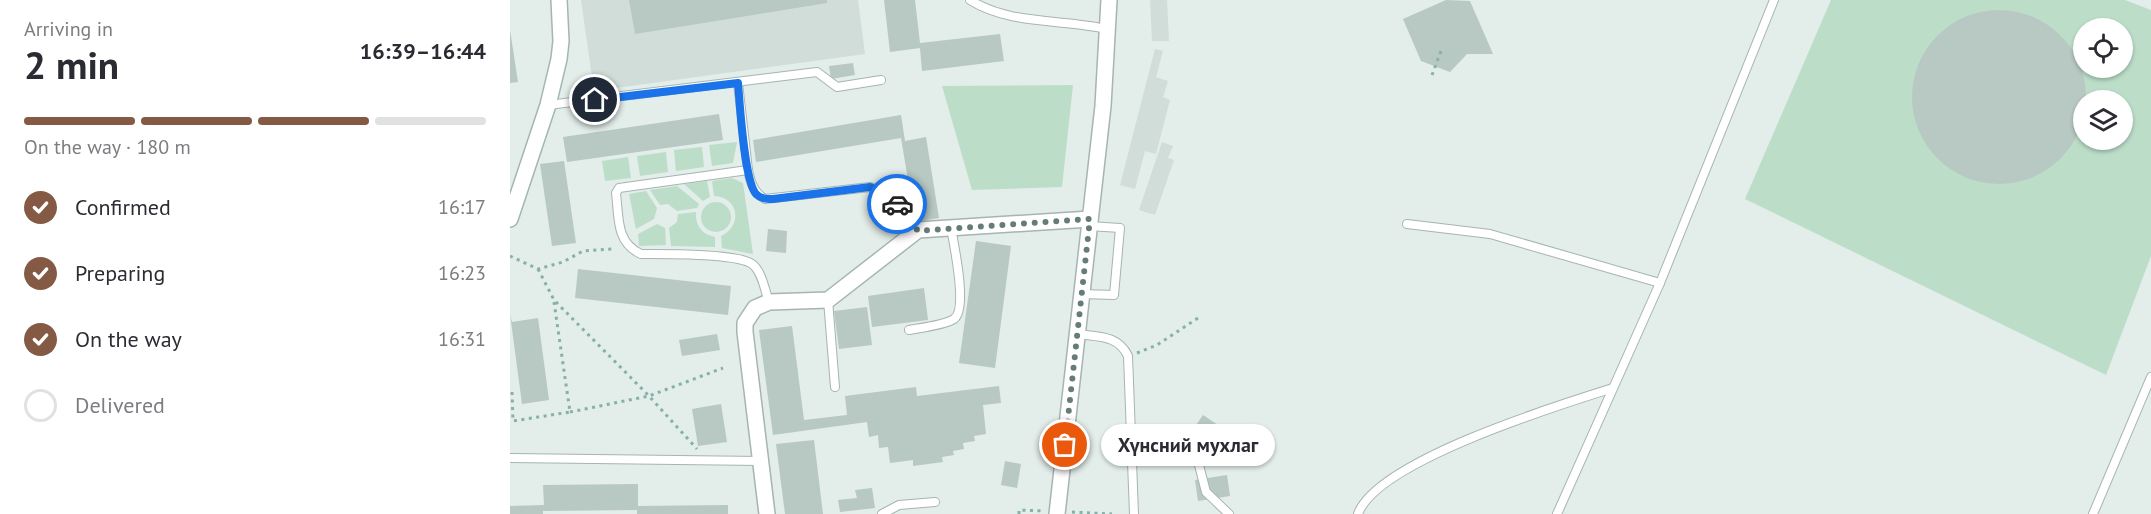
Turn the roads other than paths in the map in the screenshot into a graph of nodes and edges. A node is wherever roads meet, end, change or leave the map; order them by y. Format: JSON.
{"nodes":[{"id":1,"x":559,"y":0,"type":"edge"},
{"id":2,"x":970,"y":0,"type":"edge"},
{"id":3,"x":1109,"y":0,"type":"edge"},
{"id":4,"x":1774,"y":0,"type":"edge"},
{"id":5,"x":1107,"y":29,"type":"junction"},
{"id":6,"x":881,"y":80,"type":"dead end"},
{"id":7,"x":738,"y":83,"type":"junction"},
{"id":8,"x":548,"y":105,"type":"junction"},
{"id":9,"x":748,"y":170,"type":"junction"},
{"id":10,"x":510,"y":219,"type":"edge"},
{"id":11,"x":1090,"y":222,"type":"junction"},
{"id":12,"x":1407,"y":224,"type":"dead end"},
{"id":13,"x":951,"y":228,"type":"junction"},
{"id":14,"x":918,"y":231,"type":"junction"},
{"id":15,"x":1660,"y":283,"type":"junction"},
{"id":16,"x":1082,"y":294,"type":"junction"},
{"id":17,"x":828,"y":300,"type":"junction"},
{"id":18,"x":769,"y":302,"type":"junction"},
{"id":19,"x":909,"y":330,"type":"dead end"},
{"id":20,"x":1078,"y":334,"type":"junction"},
{"id":21,"x":2151,"y":377,"type":"edge"},
{"id":22,"x":835,"y":387,"type":"dead end"},
{"id":23,"x":1613,"y":388,"type":"junction"},
{"id":24,"x":1131,"y":430,"type":"junction"},
{"id":25,"x":510,"y":458,"type":"edge"},
{"id":26,"x":761,"y":461,"type":"junction"},
{"id":27,"x":935,"y":502,"type":"dead end"},
{"id":28,"x":767,"y":514,"type":"edge"},
{"id":29,"x":882,"y":514,"type":"edge"},
{"id":30,"x":1057,"y":514,"type":"edge"},
{"id":31,"x":1134,"y":514,"type":"edge"},
{"id":32,"x":1229,"y":514,"type":"edge"},
{"id":33,"x":1358,"y":514,"type":"edge"},
{"id":34,"x":1557,"y":514,"type":"edge"},
{"id":35,"x":2093,"y":514,"type":"edge"}],
"edges":[{"from":1,"to":8,"type":"street"},
{"from":2,"to":5,"type":"lane"},
{"from":3,"to":5,"type":"street"},
{"from":4,"to":15,"type":"lane"},
{"from":5,"to":11,"type":"street"},
{"from":6,"to":7,"type":"lane"},
{"from":7,"to":8,"type":"lane"},
{"from":7,"to":9,"type":"lane"},
{"from":8,"to":10,"type":"street"},
{"from":9,"to":14,"type":"lane"},
{"from":9,"to":18,"type":"lane"},
{"from":11,"to":13,"type":"street"},
{"from":11,"to":16,"type":"street"},
{"from":11,"to":16,"type":"lane"},
{"from":12,"to":15,"type":"lane"},
{"from":13,"to":14,"type":"street"},
{"from":13,"to":19,"type":"lane"},
{"from":14,"to":17,"type":"street"},
{"from":15,"to":23,"type":"lane"},
{"from":16,"to":20,"type":"street"},
{"from":17,"to":18,"type":"street"},
{"from":17,"to":22,"type":"lane"},
{"from":18,"to":26,"type":"street"},
{"from":20,"to":24,"type":"lane"},
{"from":20,"to":30,"type":"street"},
{"from":21,"to":35,"type":"lane"},
{"from":23,"to":33,"type":"lane"},
{"from":23,"to":34,"type":"lane"},
{"from":24,"to":31,"type":"lane"},
{"from":24,"to":32,"type":"lane"},
{"from":25,"to":26,"type":"lane"},
{"from":26,"to":28,"type":"street"},
{"from":27,"to":29,"type":"lane"}]}
